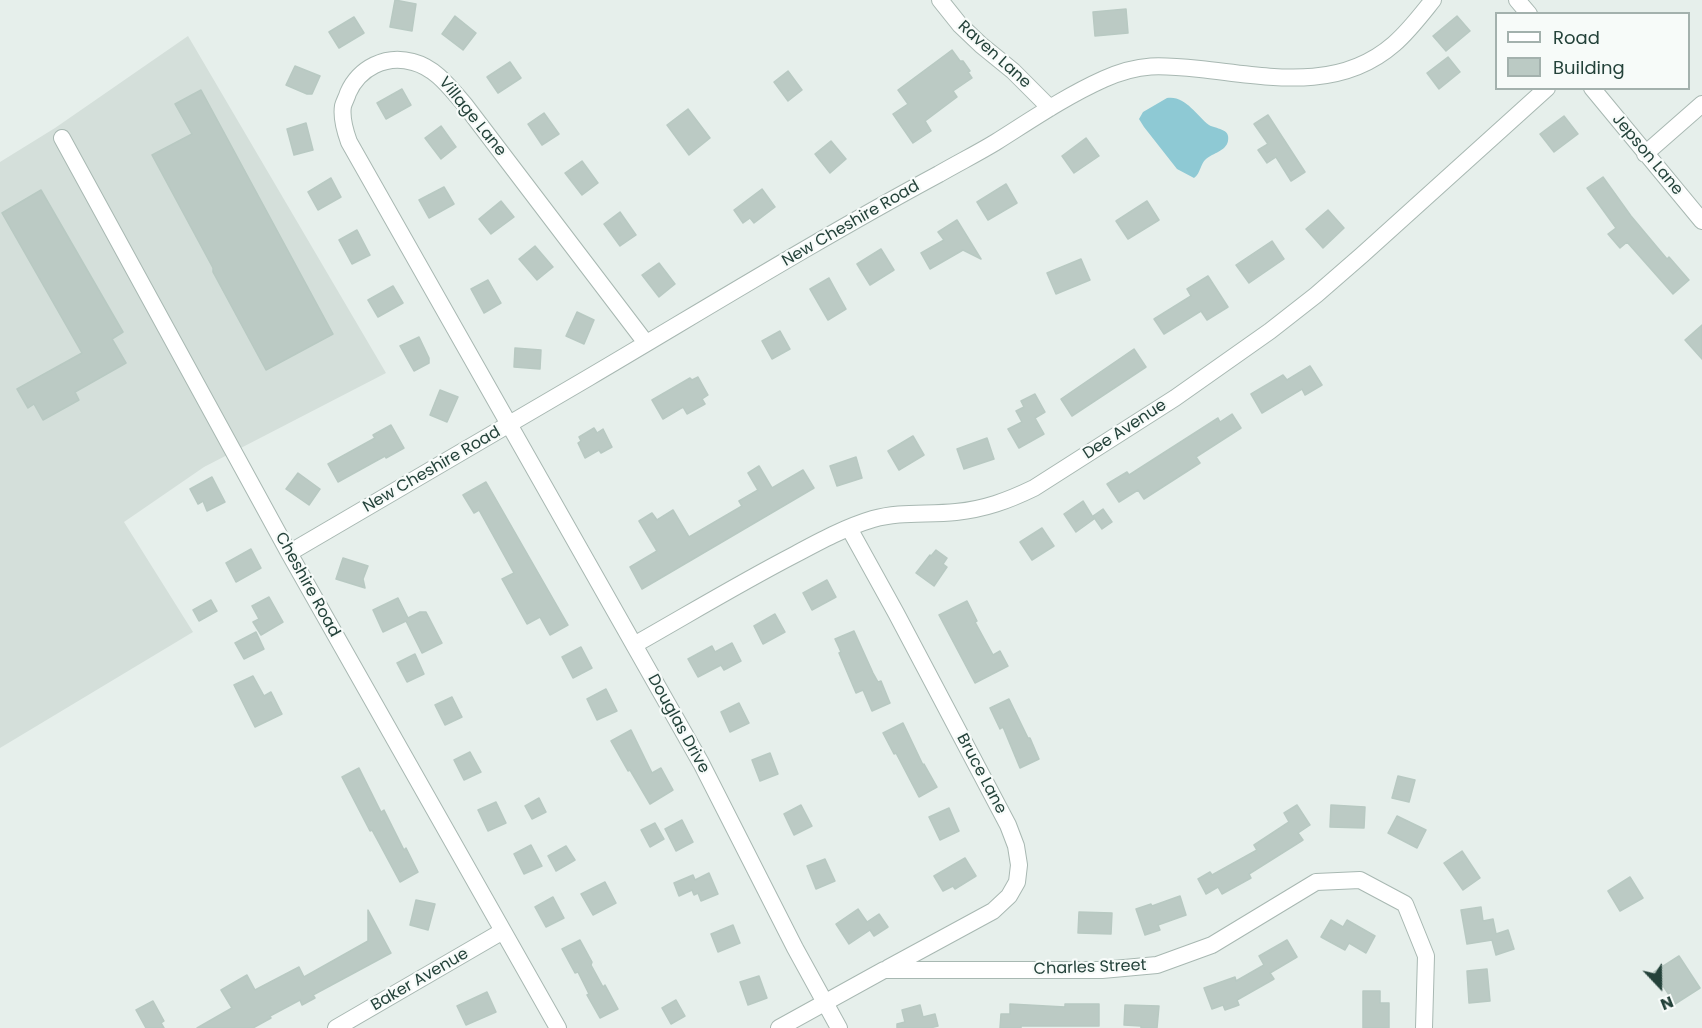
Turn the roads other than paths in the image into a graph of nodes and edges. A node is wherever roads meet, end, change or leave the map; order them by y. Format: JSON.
{"nodes":[{"id":1,"x":940,"y":0,"type":"edge"},
{"id":2,"x":1433,"y":0,"type":"edge"},
{"id":3,"x":1517,"y":0,"type":"edge"},
{"id":4,"x":1527,"y":12,"type":"edge"},
{"id":5,"x":1545,"y":90,"type":"edge"},
{"id":6,"x":1594,"y":90,"type":"edge"},
{"id":7,"x":1702,"y":104,"type":"edge"},
{"id":8,"x":1050,"y":108,"type":"junction"},
{"id":9,"x":62,"y":138,"type":"dead end"},
{"id":10,"x":1645,"y":153,"type":"junction"},
{"id":11,"x":1702,"y":221,"type":"edge"},
{"id":12,"x":646,"y":343,"type":"junction"},
{"id":13,"x":509,"y":425,"type":"junction"},
{"id":14,"x":849,"y":528,"type":"junction"},
{"id":15,"x":289,"y":553,"type":"junction"},
{"id":16,"x":634,"y":645,"type":"junction"},
{"id":17,"x":503,"y":931,"type":"junction"},
{"id":18,"x":884,"y":970,"type":"junction"},
{"id":19,"x":825,"y":1003,"type":"junction"},
{"id":20,"x":336,"y":1028,"type":"edge"},
{"id":21,"x":558,"y":1028,"type":"edge"},
{"id":22,"x":779,"y":1028,"type":"edge"},
{"id":23,"x":839,"y":1028,"type":"edge"},
{"id":24,"x":1424,"y":1028,"type":"edge"}],
"edges":[{"from":1,"to":8,"type":"street","name":"Raven Lane"},
{"from":2,"to":8,"type":"street","name":"New Cheshire Road"},
{"from":3,"to":4,"type":"street"},
{"from":5,"to":14,"type":"street","name":"Dee Avenue"},
{"from":6,"to":10,"type":"street","name":"Jepson Lane"},
{"from":7,"to":10,"type":"street"},
{"from":8,"to":12,"type":"street","name":"New Cheshire Road"},
{"from":9,"to":15,"type":"street","name":"Cheshire Road"},
{"from":10,"to":11,"type":"street","name":"Jepson Lane"},
{"from":12,"to":13,"type":"street","name":"New Cheshire Road"},
{"from":12,"to":13,"type":"street","name":"Village Lane"},
{"from":13,"to":15,"type":"street","name":"New Cheshire Road"},
{"from":13,"to":16,"type":"street","name":"Douglas Drive"},
{"from":14,"to":16,"type":"street","name":"Dee Avenue"},
{"from":14,"to":18,"type":"street","name":"Bruce Lane"},
{"from":15,"to":17,"type":"street","name":"Cheshire Road"},
{"from":16,"to":19,"type":"street","name":"Douglas Drive"},
{"from":17,"to":20,"type":"street","name":"Baker Avenue"},
{"from":17,"to":21,"type":"street","name":"Cheshire Road"},
{"from":18,"to":19,"type":"street","name":"Charles Street"},
{"from":18,"to":24,"type":"street","name":"Charles Street"},
{"from":19,"to":22,"type":"street","name":"Charles Street"},
{"from":19,"to":23,"type":"street","name":"Douglas Drive"}]}
